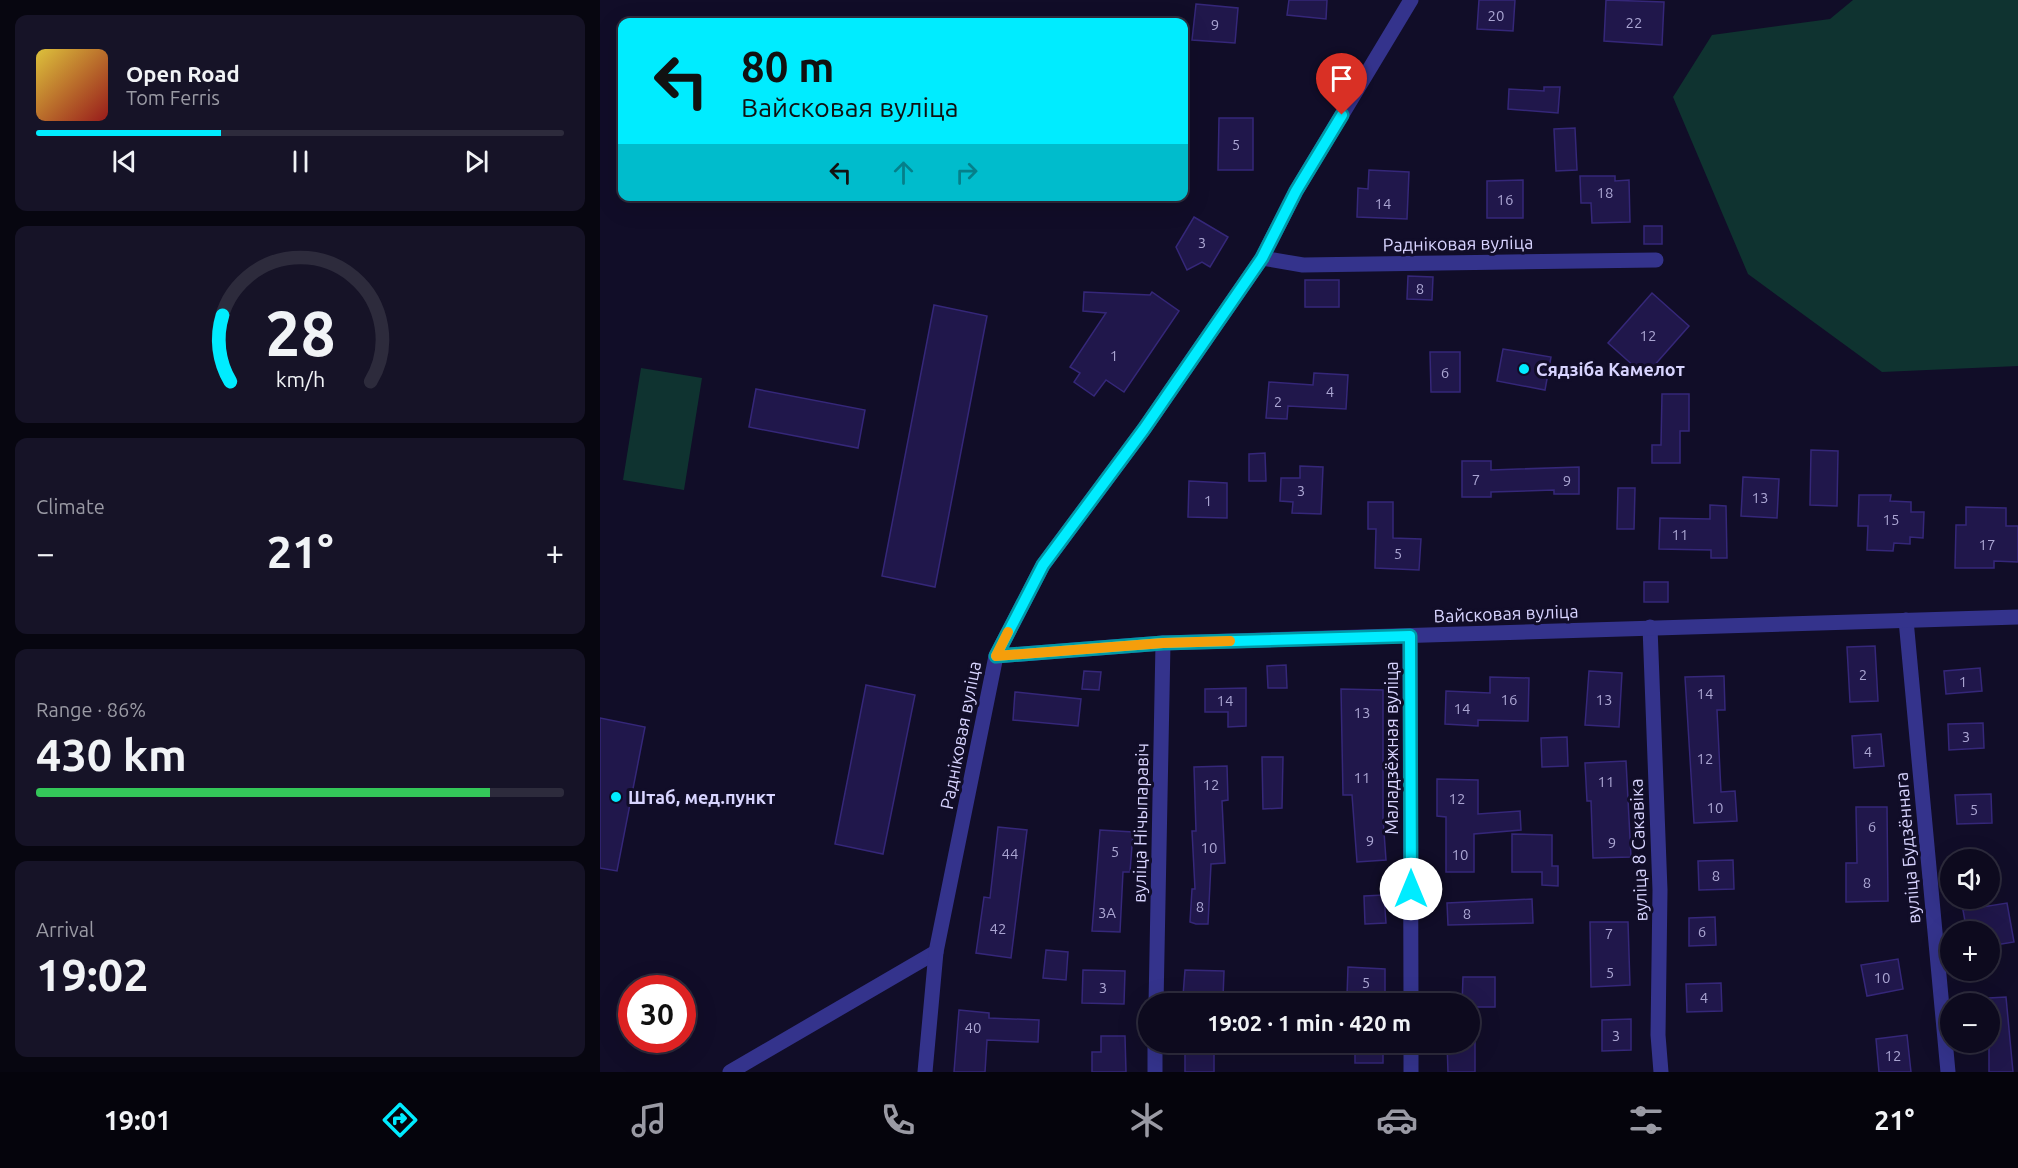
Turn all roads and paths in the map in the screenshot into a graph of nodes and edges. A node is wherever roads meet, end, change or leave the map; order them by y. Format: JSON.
{"nodes":[{"id":1,"x":1411,"y":0,"type":"edge"},
{"id":2,"x":1262,"y":258,"type":"junction"},
{"id":3,"x":1656,"y":260,"type":"dead end"},
{"id":4,"x":2018,"y":618,"type":"edge"},
{"id":5,"x":1906,"y":620,"type":"junction"},
{"id":6,"x":1650,"y":627,"type":"junction"},
{"id":7,"x":1410,"y":636,"type":"junction"},
{"id":8,"x":1163,"y":643,"type":"junction"},
{"id":9,"x":996,"y":656,"type":"junction"},
{"id":10,"x":936,"y":952,"type":"junction"},
{"id":11,"x":1156,"y":993,"type":"edge"},
{"id":12,"x":1411,"y":993,"type":"edge"},
{"id":13,"x":1155,"y":1053,"type":"edge"},
{"id":14,"x":1411,"y":1053,"type":"edge"},
{"id":15,"x":730,"y":1072,"type":"edge"},
{"id":16,"x":925,"y":1072,"type":"edge"},
{"id":17,"x":1155,"y":1072,"type":"edge"},
{"id":18,"x":1412,"y":1072,"type":"edge"},
{"id":19,"x":1660,"y":1072,"type":"edge"},
{"id":20,"x":1948,"y":1072,"type":"edge"}],
"edges":[{"from":1,"to":2,"type":"street","name":"Радніковая вуліца"},
{"from":2,"to":3,"type":"street","name":"Радніковая вуліца"},
{"from":2,"to":9,"type":"street","name":"Радніковая вуліца"},
{"from":4,"to":5,"type":"street","name":"Вайсковая вуліца"},
{"from":5,"to":6,"type":"street","name":"Вайсковая вуліца"},
{"from":5,"to":20,"type":"street","name":"вуліца Будзённага"},
{"from":6,"to":7,"type":"street","name":"Вайсковая вуліца"},
{"from":6,"to":19,"type":"street","name":"вуліца 8 Сакавіка"},
{"from":7,"to":8,"type":"street","name":"Вайсковая вуліца"},
{"from":7,"to":12,"type":"street","name":"Маладзёжная вуліца"},
{"from":8,"to":9,"type":"street","name":"Вайсковая вуліца"},
{"from":8,"to":11,"type":"street","name":"вуліца Нічыпаравіч"},
{"from":9,"to":10,"type":"street","name":"Радніковая вуліца"},
{"from":10,"to":15,"type":"street"},
{"from":10,"to":16,"type":"street","name":"Радніковая вуліца"},
{"from":13,"to":17,"type":"street"},
{"from":14,"to":18,"type":"street"}]}
